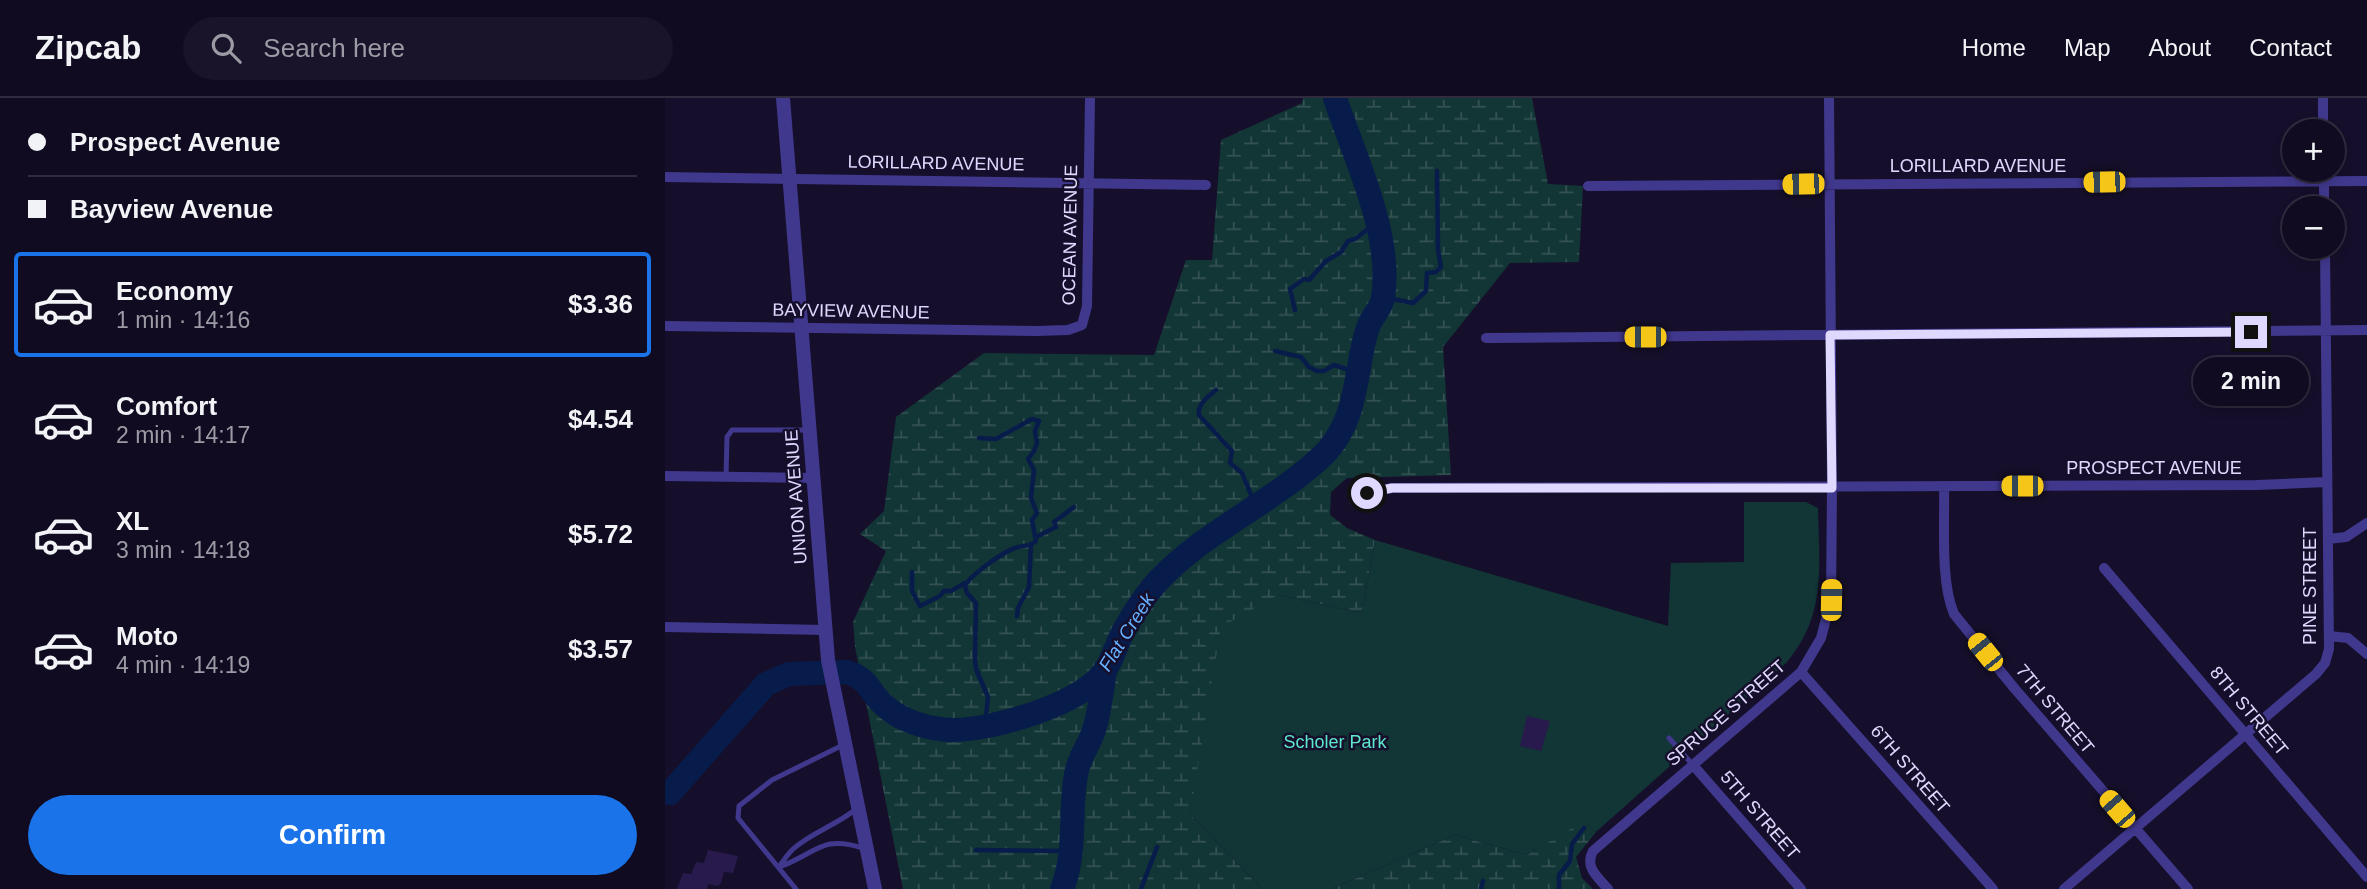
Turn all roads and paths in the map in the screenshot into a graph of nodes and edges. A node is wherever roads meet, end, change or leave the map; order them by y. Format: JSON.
{"nodes":[{"id":1,"x":783,"y":98,"type":"edge"},
{"id":2,"x":1090,"y":98,"type":"edge"},
{"id":3,"x":1829,"y":98,"type":"edge"},
{"id":4,"x":2323,"y":98,"type":"edge"},
{"id":5,"x":2323,"y":119,"type":"edge"},
{"id":6,"x":2282,"y":176,"type":"edge"},
{"id":7,"x":665,"y":177,"type":"edge"},
{"id":8,"x":789,"y":178,"type":"junction"},
{"id":9,"x":2345,"y":178,"type":"edge"},
{"id":10,"x":2367,"y":181,"type":"edge"},
{"id":11,"x":1088,"y":183,"type":"junction"},
{"id":12,"x":1829,"y":184,"type":"junction"},
{"id":13,"x":1206,"y":185,"type":"dead end"},
{"id":14,"x":1588,"y":186,"type":"dead end"},
{"id":15,"x":2325,"y":259,"type":"edge"},
{"id":16,"x":665,"y":326,"type":"edge"},
{"id":17,"x":803,"y":328,"type":"junction"},
{"id":18,"x":1036,"y":331,"type":"joint"},
{"id":19,"x":2326,"y":331,"type":"junction"},
{"id":20,"x":2367,"y":331,"type":"edge"},
{"id":21,"x":1830,"y":335,"type":"junction"},
{"id":22,"x":1486,"y":338,"type":"dead end"},
{"id":23,"x":810,"y":430,"type":"junction"},
{"id":24,"x":665,"y":476,"type":"edge"},
{"id":25,"x":726,"y":477,"type":"junction"},
{"id":26,"x":814,"y":478,"type":"junction"},
{"id":27,"x":2327,"y":482,"type":"junction"},
{"id":28,"x":1944,"y":487,"type":"junction"},
{"id":29,"x":1832,"y":488,"type":"junction"},
{"id":30,"x":1354,"y":501,"type":"dead end"},
{"id":31,"x":2367,"y":523,"type":"edge"},
{"id":32,"x":2328,"y":540,"type":"junction"},
{"id":33,"x":2104,"y":568,"type":"dead end"},
{"id":34,"x":665,"y":627,"type":"edge"},
{"id":35,"x":825,"y":636,"type":"junction"},
{"id":36,"x":2329,"y":636,"type":"junction"},
{"id":37,"x":2367,"y":654,"type":"edge"},
{"id":38,"x":1801,"y":672,"type":"junction"},
{"id":39,"x":2244,"y":733,"type":"junction"},
{"id":40,"x":1669,"y":738,"type":"dead end"},
{"id":41,"x":845,"y":744,"type":"junction"},
{"id":42,"x":1693,"y":765,"type":"junction"},
{"id":43,"x":858,"y":808,"type":"junction"},
{"id":44,"x":2134,"y":829,"type":"junction"},
{"id":45,"x":866,"y":849,"type":"junction"},
{"id":46,"x":779,"y":867,"type":"junction"},
{"id":47,"x":2367,"y":877,"type":"edge"},
{"id":48,"x":796,"y":889,"type":"edge"},
{"id":49,"x":875,"y":889,"type":"edge"},
{"id":50,"x":1608,"y":889,"type":"edge"},
{"id":51,"x":1801,"y":889,"type":"edge"},
{"id":52,"x":1993,"y":889,"type":"edge"},
{"id":53,"x":2064,"y":889,"type":"edge"},
{"id":54,"x":2189,"y":889,"type":"edge"}],
"edges":[{"from":1,"to":8,"type":"street","name":"UNION AVENUE"},
{"from":2,"to":11,"type":"street","name":"OCEAN AVENUE"},
{"from":3,"to":12,"type":"street","name":"SPRUCE STREET"},
{"from":4,"to":5,"type":"street"},
{"from":6,"to":12,"type":"street","name":"LORILLARD AVENUE"},
{"from":7,"to":8,"type":"street","name":"LORILLARD AVENUE"},
{"from":8,"to":11,"type":"street","name":"LORILLARD AVENUE"},
{"from":8,"to":17,"type":"street","name":"UNION AVENUE"},
{"from":9,"to":10,"type":"street","name":"LORILLARD AVENUE"},
{"from":11,"to":13,"type":"street","name":"LORILLARD AVENUE"},
{"from":11,"to":18,"type":"street","name":"OCEAN AVENUE"},
{"from":12,"to":14,"type":"street","name":"LORILLARD AVENUE"},
{"from":12,"to":21,"type":"street","name":"SPRUCE STREET"},
{"from":15,"to":19,"type":"street","name":"PINE STREET"},
{"from":16,"to":17,"type":"street","name":"BAYVIEW AVENUE"},
{"from":17,"to":18,"type":"street","name":"BAYVIEW AVENUE"},
{"from":17,"to":23,"type":"street","name":"UNION AVENUE"},
{"from":19,"to":20,"type":"street"},
{"from":19,"to":21,"type":"street"},
{"from":19,"to":27,"type":"street","name":"PINE STREET"},
{"from":21,"to":22,"type":"street"},
{"from":21,"to":29,"type":"street","name":"SPRUCE STREET"},
{"from":23,"to":25,"type":"lane"},
{"from":23,"to":26,"type":"street","name":"UNION AVENUE"},
{"from":24,"to":25,"type":"street"},
{"from":25,"to":26,"type":"street"},
{"from":26,"to":35,"type":"street","name":"UNION AVENUE"},
{"from":27,"to":28,"type":"street","name":"PROSPECT AVENUE"},
{"from":27,"to":32,"type":"street","name":"PINE STREET"},
{"from":28,"to":29,"type":"street","name":"PROSPECT AVENUE"},
{"from":28,"to":44,"type":"street","name":"7TH STREET"},
{"from":29,"to":30,"type":"street","name":"PROSPECT AVENUE"},
{"from":29,"to":38,"type":"street","name":"SPRUCE STREET"},
{"from":31,"to":32,"type":"street"},
{"from":32,"to":36,"type":"street","name":"PINE STREET"},
{"from":33,"to":39,"type":"street","name":"8TH STREET"},
{"from":34,"to":35,"type":"street"},
{"from":35,"to":41,"type":"street","name":"UNION AVENUE"},
{"from":36,"to":37,"type":"street"},
{"from":36,"to":39,"type":"street","name":"PINE STREET"},
{"from":38,"to":42,"type":"street","name":"SPRUCE STREET"},
{"from":38,"to":52,"type":"street","name":"6TH STREET"},
{"from":39,"to":44,"type":"street","name":"PINE STREET"},
{"from":39,"to":47,"type":"street","name":"8TH STREET"},
{"from":40,"to":42,"type":"lane"},
{"from":41,"to":43,"type":"street","name":"UNION AVENUE"},
{"from":41,"to":46,"type":"lane"},
{"from":42,"to":50,"type":"street","name":"SPRUCE STREET"},
{"from":42,"to":51,"type":"street","name":"5TH STREET"},
{"from":43,"to":45,"type":"street","name":"UNION AVENUE"},
{"from":43,"to":46,"type":"lane"},
{"from":44,"to":53,"type":"street","name":"PINE STREET"},
{"from":44,"to":54,"type":"street","name":"7TH STREET"},
{"from":45,"to":46,"type":"lane"},
{"from":45,"to":49,"type":"street","name":"UNION AVENUE"},
{"from":46,"to":48,"type":"lane"}]}
